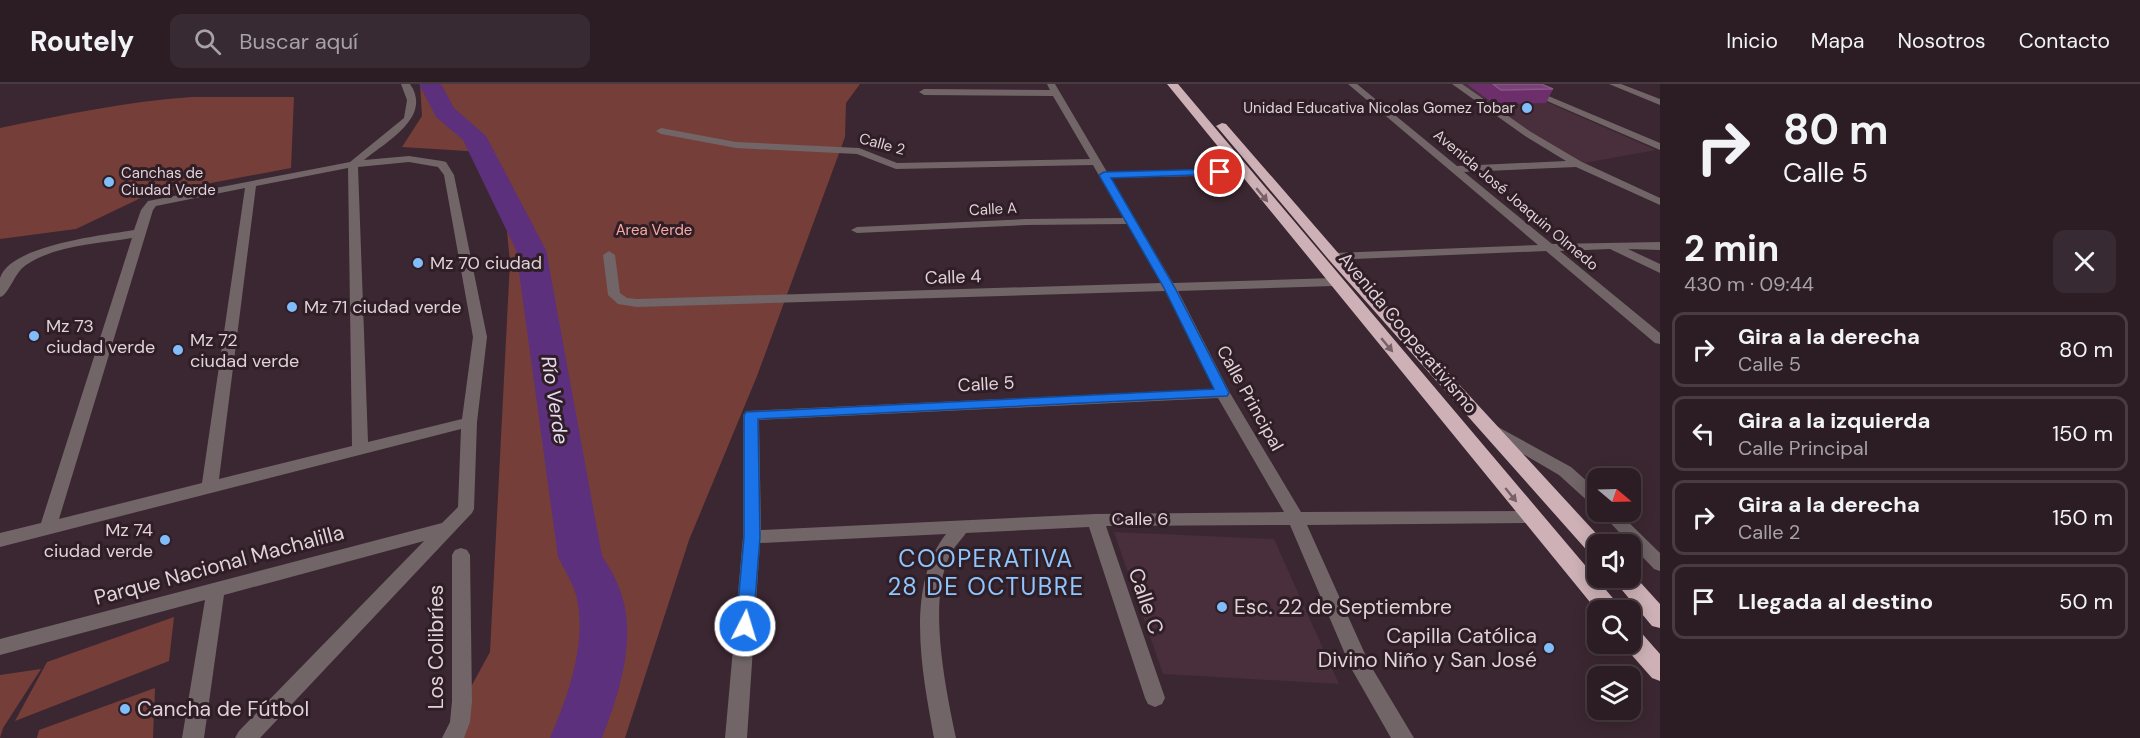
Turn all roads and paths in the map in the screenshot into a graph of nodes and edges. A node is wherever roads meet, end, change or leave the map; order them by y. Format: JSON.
{"nodes":[{"id":1,"x":405,"y":84,"type":"edge"},
{"id":2,"x":1172,"y":84,"type":"edge"},
{"id":3,"x":1186,"y":84,"type":"edge"},
{"id":4,"x":1352,"y":84,"type":"edge"},
{"id":5,"x":1456,"y":84,"type":"edge"},
{"id":6,"x":1512,"y":84,"type":"edge"},
{"id":7,"x":1613,"y":84,"type":"edge"},
{"id":8,"x":1053,"y":88,"type":"edge"},
{"id":9,"x":924,"y":92,"type":"dead end"},
{"id":10,"x":1660,"y":102,"type":"edge"},
{"id":11,"x":661,"y":131,"type":"dead end"},
{"id":12,"x":1660,"y":147,"type":"edge"},
{"id":13,"x":353,"y":164,"type":"junction"},
{"id":14,"x":1578,"y":164,"type":"junction"},
{"id":15,"x":1101,"y":169,"type":"junction"},
{"id":16,"x":1456,"y":169,"type":"junction"},
{"id":17,"x":1243,"y":172,"type":"junction"},
{"id":18,"x":251,"y":183,"type":"junction"},
{"id":19,"x":1660,"y":202,"type":"edge"},
{"id":20,"x":1130,"y":221,"type":"junction"},
{"id":21,"x":858,"y":230,"type":"dead end"},
{"id":22,"x":139,"y":233,"type":"junction"},
{"id":23,"x":1613,"y":245,"type":"junction"},
{"id":24,"x":1660,"y":246,"type":"edge"},
{"id":25,"x":1550,"y":248,"type":"junction"},
{"id":26,"x":609,"y":255,"type":"dead end"},
{"id":27,"x":1334,"y":257,"type":"junction"},
{"id":28,"x":1660,"y":269,"type":"edge"},
{"id":29,"x":1334,"y":282,"type":"junction"},
{"id":30,"x":1170,"y":288,"type":"junction"},
{"id":31,"x":0,"y":293,"type":"edge"},
{"id":32,"x":1660,"y":340,"type":"edge"},
{"id":33,"x":1222,"y":393,"type":"junction"},
{"id":34,"x":469,"y":422,"type":"junction"},
{"id":35,"x":1487,"y":426,"type":"junction"},
{"id":36,"x":360,"y":448,"type":"junction"},
{"id":37,"x":210,"y":487,"type":"junction"},
{"id":38,"x":1587,"y":491,"type":"edge"},
{"id":39,"x":1529,"y":517,"type":"junction"},
{"id":40,"x":1095,"y":519,"type":"junction"},
{"id":41,"x":1296,"y":519,"type":"junction"},
{"id":42,"x":1618,"y":522,"type":"edge"},
{"id":43,"x":962,"y":526,"type":"junction"},
{"id":44,"x":48,"y":528,"type":"junction"},
{"id":45,"x":449,"y":528,"type":"junction"},
{"id":46,"x":752,"y":537,"type":"junction"},
{"id":47,"x":1587,"y":537,"type":"edge"},
{"id":48,"x":0,"y":540,"type":"edge"},
{"id":49,"x":461,"y":555,"type":"dead end"},
{"id":50,"x":1660,"y":564,"type":"edge"},
{"id":51,"x":1632,"y":588,"type":"edge"},
{"id":52,"x":216,"y":589,"type":"junction"},
{"id":53,"x":1600,"y":600,"type":"edge"},
{"id":54,"x":1660,"y":619,"type":"edge"},
{"id":55,"x":0,"y":647,"type":"edge"},
{"id":56,"x":1641,"y":649,"type":"edge"},
{"id":57,"x":1660,"y":671,"type":"edge"},
{"id":58,"x":1155,"y":698,"type":"dead end"},
{"id":59,"x":194,"y":738,"type":"edge"},
{"id":60,"x":246,"y":738,"type":"edge"},
{"id":61,"x":453,"y":738,"type":"edge"},
{"id":62,"x":736,"y":738,"type":"edge"},
{"id":63,"x":945,"y":738,"type":"edge"},
{"id":64,"x":1403,"y":738,"type":"edge"}],
"edges":[{"from":1,"to":13,"type":"street"},
{"from":2,"to":17,"type":"highway","name":"Avenida Cooperativismo"},
{"from":3,"to":27,"type":"highway","name":"Avenida Cooperativismo"},
{"from":4,"to":16,"type":"street","name":"Avenida José Joaquin Olmedo"},
{"from":5,"to":14,"type":"street"},
{"from":6,"to":12,"type":"street"},
{"from":7,"to":10,"type":"street"},
{"from":8,"to":9,"type":"street"},
{"from":8,"to":15,"type":"street","name":"Calle Principal"},
{"from":11,"to":15,"type":"street","name":"Calle 2"},
{"from":13,"to":18,"type":"street"},
{"from":13,"to":34,"type":"street"},
{"from":13,"to":36,"type":"street"},
{"from":14,"to":16,"type":"street"},
{"from":14,"to":19,"type":"street"},
{"from":15,"to":17,"type":"street","name":"Calle 2"},
{"from":15,"to":20,"type":"street","name":"Calle Principal"},
{"from":16,"to":25,"type":"street","name":"Avenida José Joaquin Olmedo"},
{"from":17,"to":29,"type":"highway","name":"Avenida Cooperativismo","one_way":true},
{"from":18,"to":22,"type":"street"},
{"from":18,"to":37,"type":"street"},
{"from":20,"to":21,"type":"street","name":"Calle A"},
{"from":20,"to":30,"type":"street","name":"Calle Principal"},
{"from":22,"to":31,"type":"street"},
{"from":22,"to":44,"type":"street"},
{"from":23,"to":24,"type":"street"},
{"from":23,"to":25,"type":"street"},
{"from":23,"to":28,"type":"street"},
{"from":25,"to":27,"type":"street"},
{"from":25,"to":32,"type":"street","name":"Avenida José Joaquin Olmedo"},
{"from":26,"to":30,"type":"street","name":"Calle 4"},
{"from":27,"to":35,"type":"highway","name":"Avenida Cooperativismo"},
{"from":29,"to":30,"type":"street","name":"Calle 4"},
{"from":29,"to":39,"type":"highway","name":"Avenida Cooperativismo","one_way":true},
{"from":30,"to":33,"type":"street","name":"Calle Principal"},
{"from":33,"to":41,"type":"street","name":"Calle Principal"},
{"from":33,"to":46,"type":"street","name":"Calle 5"},
{"from":34,"to":36,"type":"street"},
{"from":34,"to":45,"type":"street"},
{"from":35,"to":38,"type":"street"},
{"from":35,"to":47,"type":"highway","name":"Avenida Cooperativismo"},
{"from":36,"to":37,"type":"street"},
{"from":37,"to":44,"type":"street"},
{"from":39,"to":41,"type":"street","name":"Calle 6"},
{"from":39,"to":53,"type":"highway","name":"Avenida Cooperativismo"},
{"from":40,"to":41,"type":"street","name":"Calle 6"},
{"from":40,"to":43,"type":"street","name":"Calle 6"},
{"from":40,"to":58,"type":"street","name":"Calle C"},
{"from":41,"to":64,"type":"street","name":"Calle Principal"},
{"from":42,"to":50,"type":"street"},
{"from":43,"to":46,"type":"street","name":"Calle 6"},
{"from":43,"to":63,"type":"street"},
{"from":44,"to":48,"type":"street"},
{"from":45,"to":52,"type":"street","name":"Parque Nacional Machalilla"},
{"from":45,"to":60,"type":"street"},
{"from":46,"to":62,"type":"street"},
{"from":49,"to":61,"type":"street","name":"Los Colibríes"},
{"from":51,"to":54,"type":"highway"},
{"from":52,"to":55,"type":"street","name":"Parque Nacional Machalilla"},
{"from":52,"to":59,"type":"street"},
{"from":56,"to":57,"type":"highway"}]}
